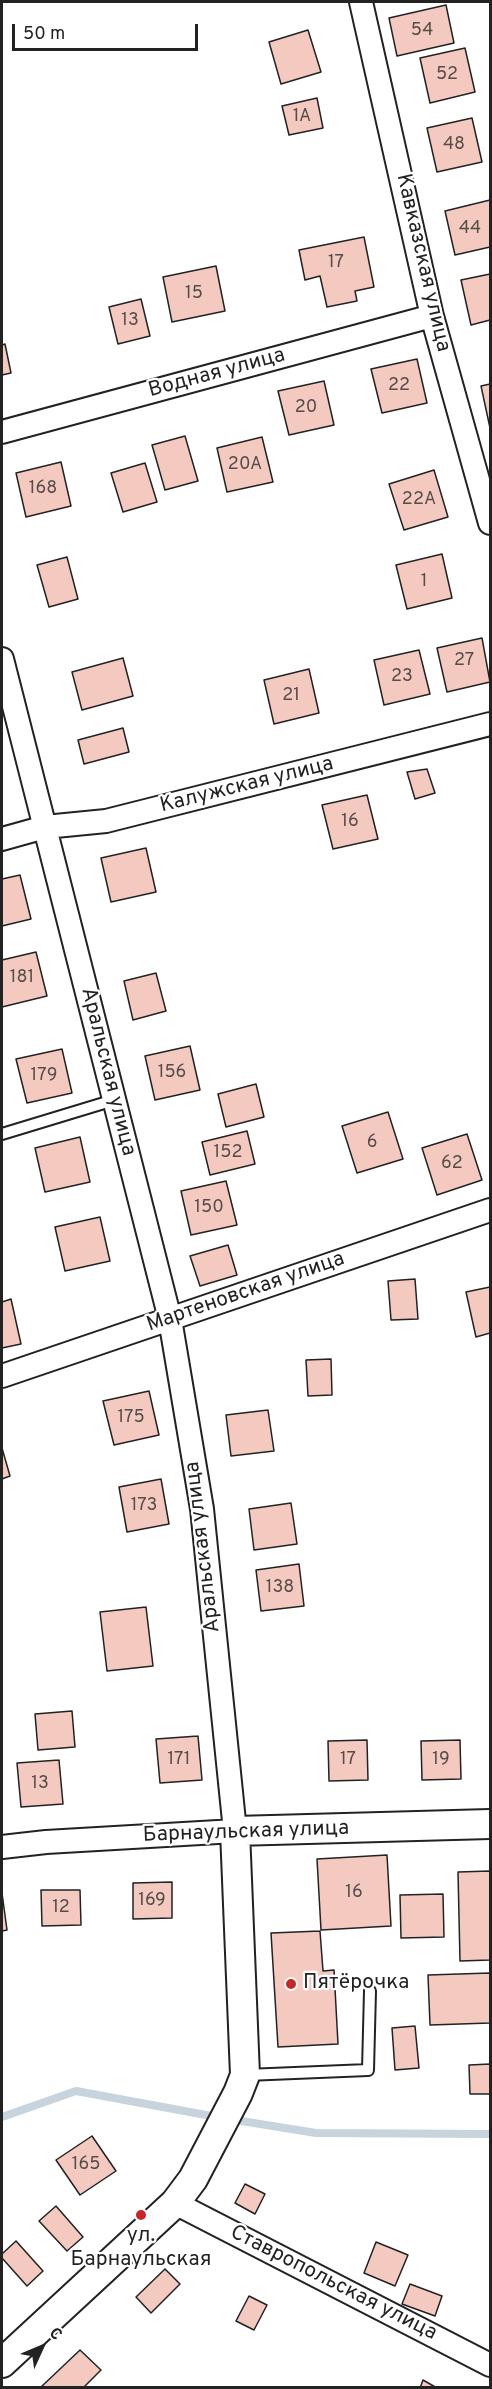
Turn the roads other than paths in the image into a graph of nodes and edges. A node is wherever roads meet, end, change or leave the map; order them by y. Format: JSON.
{"nodes":[{"id":1,"x":361,"y":2,"type":"edge"},
{"id":2,"x":432,"y":316,"type":"junction"},
{"id":3,"x":2,"y":432,"type":"edge"},
{"id":4,"x":490,"y":523,"type":"edge"},
{"id":5,"x":2,"y":659,"type":"edge"},
{"id":6,"x":490,"y":724,"type":"edge"},
{"id":7,"x":45,"y":827,"type":"junction"},
{"id":8,"x":2,"y":839,"type":"edge"},
{"id":9,"x":114,"y":1100,"type":"junction"},
{"id":10,"x":2,"y":1134,"type":"edge"},
{"id":11,"x":490,"y":1210,"type":"edge"},
{"id":12,"x":170,"y":1319,"type":"junction"},
{"id":13,"x":2,"y":1376,"type":"edge"},
{"id":14,"x":490,"y":1824,"type":"edge"},
{"id":15,"x":235,"y":1831,"type":"junction"},
{"id":16,"x":2,"y":1847,"type":"edge"},
{"id":17,"x":370,"y":1990,"type":"dead end"},
{"id":18,"x":242,"y":2084,"type":"junction"},
{"id":19,"x":175,"y":2203,"type":"junction"},
{"id":20,"x":2,"y":2363,"type":"edge"},
{"id":21,"x":490,"y":2365,"type":"edge"}],
"edges":[{"from":1,"to":2,"type":"street","name":"Кавказская улица"},
{"from":2,"to":3,"type":"street","name":"Водная улица"},
{"from":2,"to":4,"type":"street","name":"Кавказская улица"},
{"from":5,"to":7,"type":"street","name":"Аральская улица"},
{"from":6,"to":7,"type":"street","name":"Калужская улица"},
{"from":7,"to":8,"type":"street","name":"Калужская улица"},
{"from":7,"to":9,"type":"street","name":"Аральская улица"},
{"from":9,"to":10,"type":"lane"},
{"from":9,"to":12,"type":"street","name":"Аральская улица"},
{"from":11,"to":12,"type":"street","name":"Мартеновская улица"},
{"from":12,"to":13,"type":"street","name":"Мартеновская улица"},
{"from":12,"to":15,"type":"street","name":"Аральская улица"},
{"from":14,"to":15,"type":"street","name":"Барнаульская улица"},
{"from":15,"to":16,"type":"street","name":"Барнаульская улица"},
{"from":15,"to":18,"type":"street","name":"Аральская улица"},
{"from":17,"to":18,"type":"lane"},
{"from":18,"to":19,"type":"street","name":"Аральская улица"},
{"from":19,"to":20,"type":"street","name":"Аральская улица"},
{"from":19,"to":21,"type":"street","name":"Ставропольская улица"}]}
